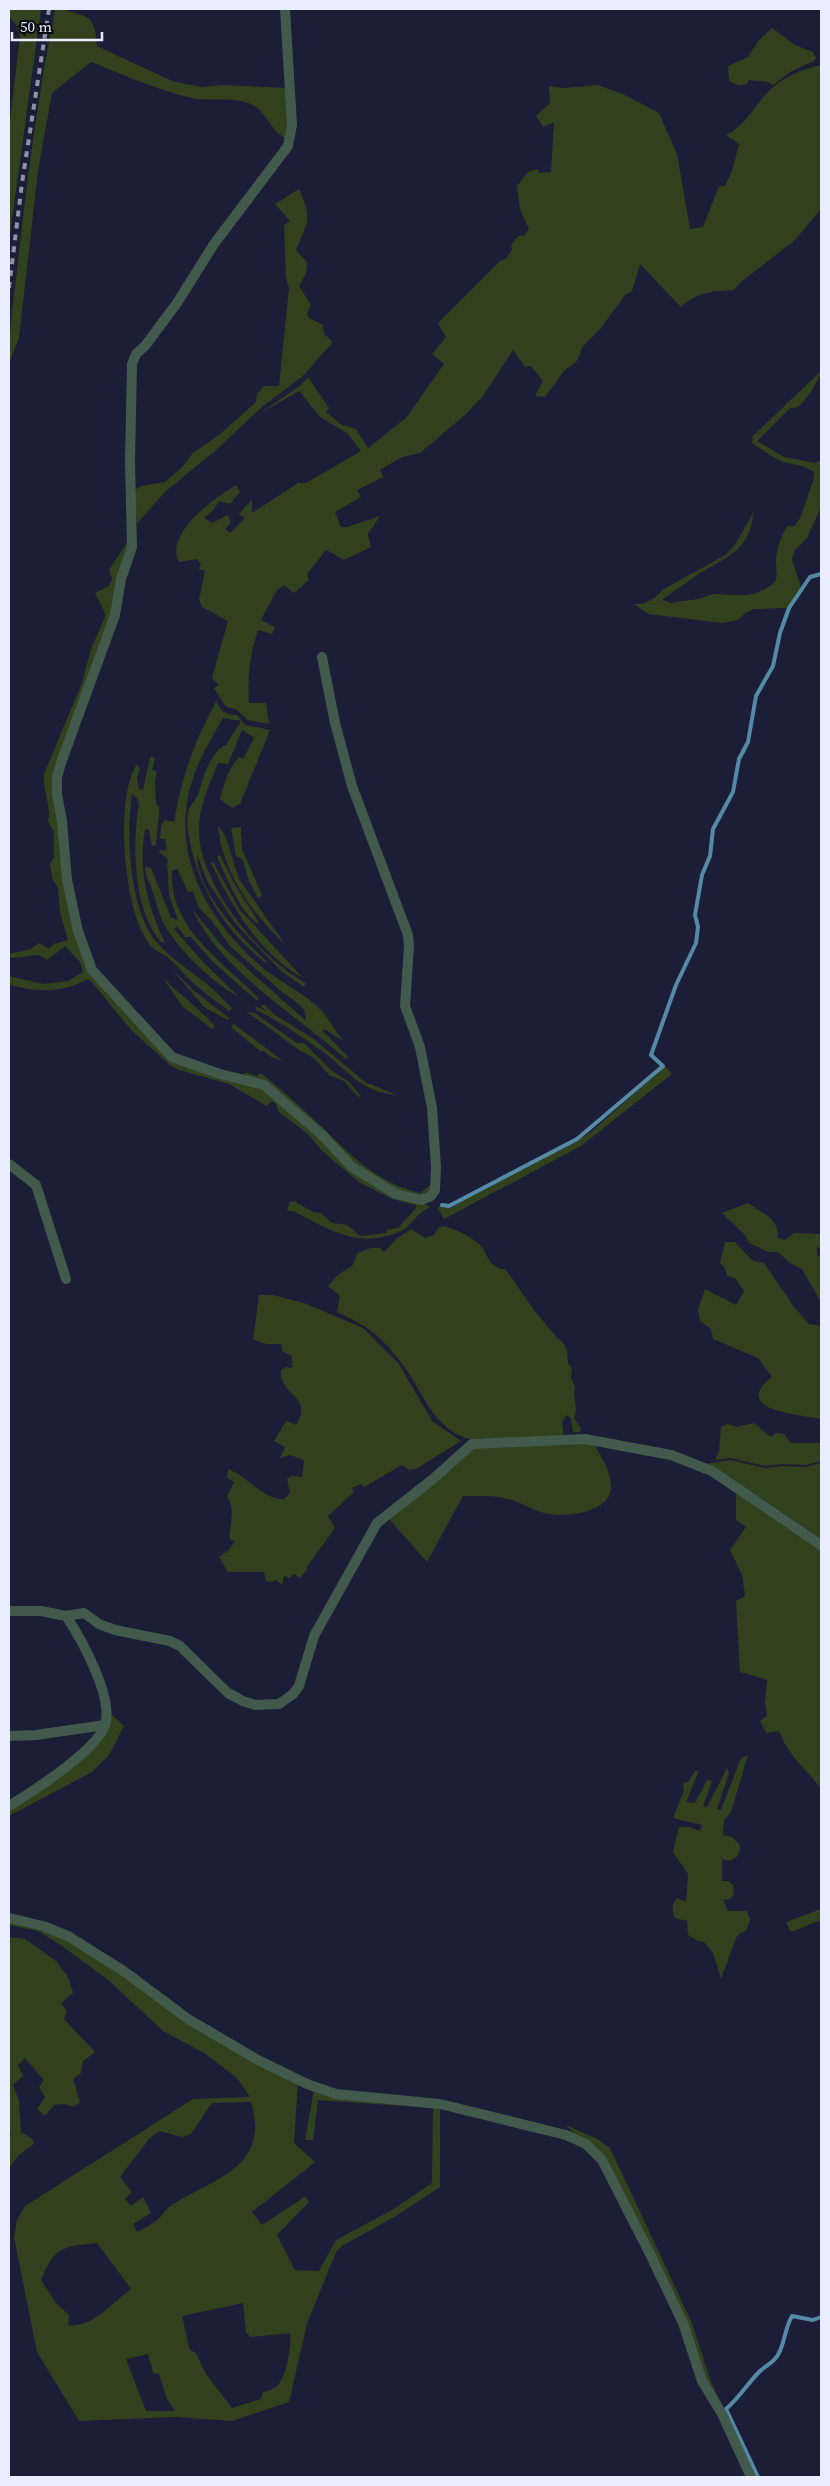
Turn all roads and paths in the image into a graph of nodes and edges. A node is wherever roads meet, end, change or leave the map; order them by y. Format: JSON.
{"nodes":[{"id":1,"x":285,"y":9,"type":"edge"},
{"id":2,"x":322,"y":656,"type":"dead end"},
{"id":3,"x":9,"y":1164,"type":"edge"},
{"id":4,"x":66,"y":1280,"type":"dead end"},
{"id":5,"x":821,"y":1545,"type":"edge"},
{"id":6,"x":9,"y":1611,"type":"edge"},
{"id":7,"x":66,"y":1616,"type":"junction"},
{"id":8,"x":105,"y":1725,"type":"junction"},
{"id":9,"x":9,"y":1736,"type":"edge"},
{"id":10,"x":9,"y":1806,"type":"edge"},
{"id":11,"x":9,"y":1918,"type":"edge"},
{"id":12,"x":751,"y":2477,"type":"edge"}],
"edges":[{"from":1,"to":2,"type":"street"},
{"from":3,"to":4,"type":"street"},
{"from":5,"to":7,"type":"street"},
{"from":6,"to":7,"type":"street"},
{"from":7,"to":8,"type":"street"},
{"from":8,"to":9,"type":"street"},
{"from":8,"to":10,"type":"street"},
{"from":11,"to":12,"type":"street"}]}
